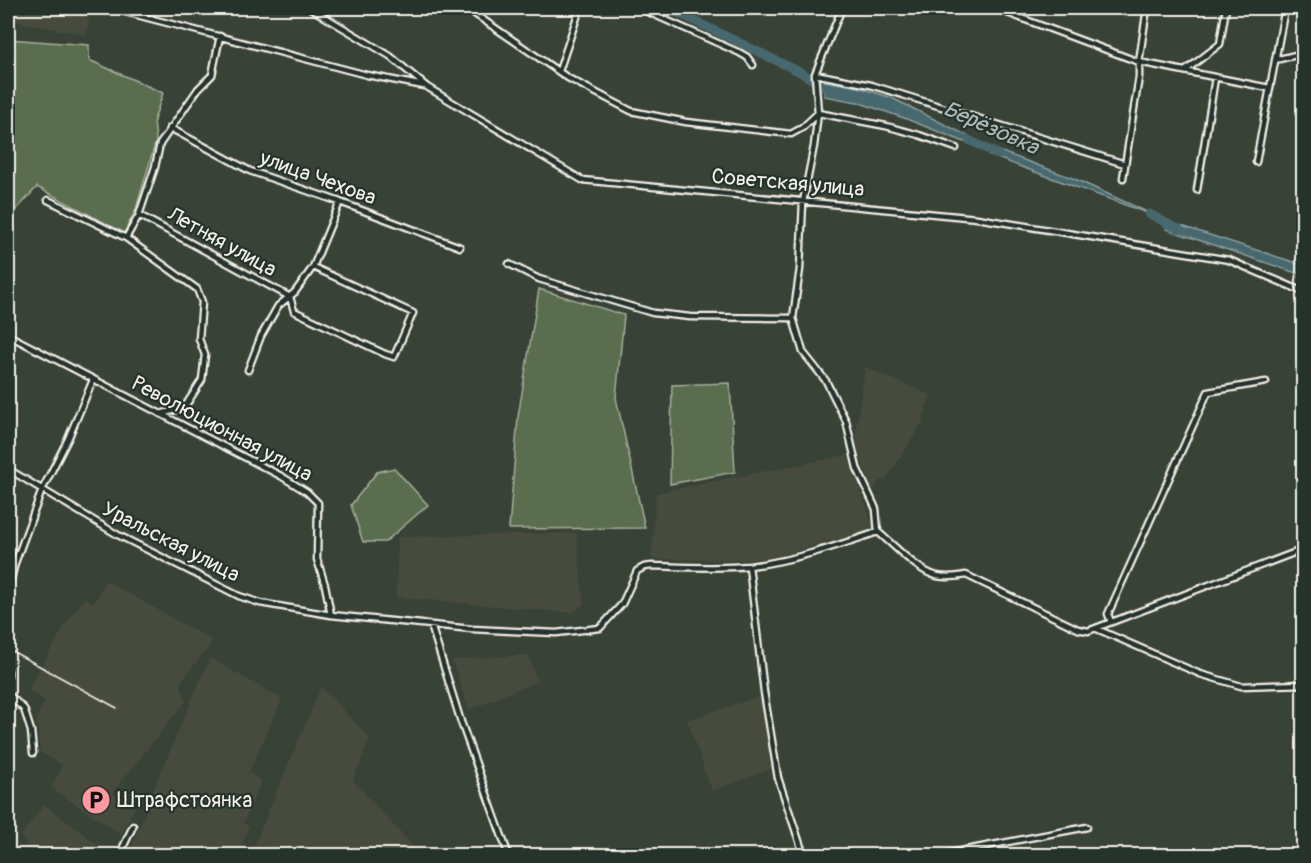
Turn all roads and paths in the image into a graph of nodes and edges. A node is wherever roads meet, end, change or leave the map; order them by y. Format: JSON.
{"nodes":[{"id":1,"x":110,"y":8,"type":"edge"},
{"id":2,"x":310,"y":8,"type":"edge"},
{"id":3,"x":466,"y":8,"type":"edge"},
{"id":4,"x":580,"y":8,"type":"edge"},
{"id":5,"x":639,"y":8,"type":"edge"},
{"id":6,"x":842,"y":8,"type":"edge"},
{"id":7,"x":994,"y":8,"type":"edge"},
{"id":8,"x":1147,"y":8,"type":"edge"},
{"id":9,"x":1226,"y":8,"type":"edge"},
{"id":10,"x":1285,"y":8,"type":"edge"},
{"id":11,"x":220,"y":36,"type":"junction"},
{"id":12,"x":1296,"y":55,"type":"dead end"},
{"id":13,"x":1275,"y":60,"type":"junction"},
{"id":14,"x":1139,"y":62,"type":"junction"},
{"id":15,"x":753,"y":65,"type":"dead end"},
{"id":16,"x":558,"y":71,"type":"junction"},
{"id":17,"x":1185,"y":71,"type":"junction"},
{"id":18,"x":815,"y":74,"type":"junction"},
{"id":19,"x":1215,"y":78,"type":"junction"},
{"id":20,"x":427,"y":87,"type":"junction"},
{"id":21,"x":1269,"y":88,"type":"junction"},
{"id":22,"x":818,"y":113,"type":"junction"},
{"id":23,"x":170,"y":128,"type":"junction"},
{"id":24,"x":956,"y":148,"type":"dead end"},
{"id":25,"x":1256,"y":162,"type":"dead end"},
{"id":26,"x":1125,"y":164,"type":"junction"},
{"id":27,"x":1123,"y":178,"type":"dead end"},
{"id":28,"x":1197,"y":190,"type":"dead end"},
{"id":29,"x":48,"y":200,"type":"dead end"},
{"id":30,"x":340,"y":202,"type":"junction"},
{"id":31,"x":803,"y":202,"type":"junction"},
{"id":32,"x":138,"y":215,"type":"junction"},
{"id":33,"x":126,"y":238,"type":"junction"},
{"id":34,"x":460,"y":247,"type":"dead end"},
{"id":35,"x":509,"y":264,"type":"dead end"},
{"id":36,"x":313,"y":267,"type":"junction"},
{"id":37,"x":1304,"y":292,"type":"edge"},
{"id":38,"x":290,"y":297,"type":"junction"},
{"id":39,"x":794,"y":318,"type":"junction"},
{"id":40,"x":8,"y":335,"type":"edge"},
{"id":41,"x":248,"y":370,"type":"dead end"},
{"id":42,"x":93,"y":380,"type":"junction"},
{"id":43,"x":1266,"y":382,"type":"dead end"},
{"id":44,"x":160,"y":414,"type":"junction"},
{"id":45,"x":8,"y":469,"type":"edge"},
{"id":46,"x":42,"y":490,"type":"junction"},
{"id":47,"x":878,"y":532,"type":"junction"},
{"id":48,"x":1304,"y":549,"type":"edge"},
{"id":49,"x":749,"y":566,"type":"junction"},
{"id":50,"x":8,"y":591,"type":"edge"},
{"id":51,"x":330,"y":615,"type":"junction"},
{"id":52,"x":1111,"y":622,"type":"junction"},
{"id":53,"x":431,"y":625,"type":"junction"},
{"id":54,"x":1097,"y":629,"type":"junction"},
{"id":55,"x":1304,"y":684,"type":"edge"},
{"id":56,"x":8,"y":694,"type":"edge"},
{"id":57,"x":33,"y":753,"type":"dead end"},
{"id":58,"x":133,"y":826,"type":"dead end"},
{"id":59,"x":1087,"y":827,"type":"dead end"},
{"id":60,"x":119,"y":855,"type":"edge"},
{"id":61,"x":509,"y":855,"type":"edge"},
{"id":62,"x":804,"y":855,"type":"edge"},
{"id":63,"x":934,"y":855,"type":"edge"}],
"edges":[{"from":1,"to":11,"type":"street"},
{"from":2,"to":20,"type":"street","name":"Советская улица"},
{"from":3,"to":16,"type":"street"},
{"from":4,"to":16,"type":"street"},
{"from":5,"to":15,"type":"street"},
{"from":6,"to":18,"type":"street"},
{"from":7,"to":14,"type":"street"},
{"from":8,"to":14,"type":"street"},
{"from":9,"to":17,"type":"street"},
{"from":10,"to":13,"type":"street"},
{"from":11,"to":20,"type":"street"},
{"from":11,"to":23,"type":"street"},
{"from":12,"to":13,"type":"street"},
{"from":13,"to":21,"type":"street"},
{"from":14,"to":17,"type":"street"},
{"from":14,"to":26,"type":"street"},
{"from":16,"to":22,"type":"street"},
{"from":17,"to":19,"type":"street"},
{"from":18,"to":22,"type":"street"},
{"from":18,"to":26,"type":"street"},
{"from":19,"to":21,"type":"street"},
{"from":19,"to":28,"type":"street"},
{"from":20,"to":31,"type":"street","name":"Советская улица"},
{"from":21,"to":25,"type":"street"},
{"from":22,"to":24,"type":"street"},
{"from":22,"to":31,"type":"street"},
{"from":23,"to":30,"type":"street","name":"улица Чехова"},
{"from":23,"to":32,"type":"street"},
{"from":26,"to":27,"type":"street"},
{"from":29,"to":33,"type":"street"},
{"from":30,"to":34,"type":"street","name":"улица Чехова"},
{"from":30,"to":36,"type":"street"},
{"from":31,"to":37,"type":"street","name":"Советская улица"},
{"from":31,"to":39,"type":"street"},
{"from":32,"to":33,"type":"street"},
{"from":32,"to":38,"type":"street","name":"Летняя улица"},
{"from":33,"to":44,"type":"street"},
{"from":35,"to":39,"type":"street"},
{"from":36,"to":38,"type":"street"},
{"from":36,"to":38,"type":"street"},
{"from":38,"to":41,"type":"street"},
{"from":39,"to":47,"type":"street"},
{"from":40,"to":42,"type":"street","name":"Революционная улица"},
{"from":42,"to":44,"type":"street","name":"Революционная улица"},
{"from":42,"to":46,"type":"street"},
{"from":43,"to":52,"type":"street"},
{"from":44,"to":51,"type":"street","name":"Революционная улица"},
{"from":45,"to":46,"type":"street","name":"Уральская улица"},
{"from":46,"to":50,"type":"street"},
{"from":46,"to":51,"type":"street","name":"Уральская улица"},
{"from":47,"to":49,"type":"street"},
{"from":47,"to":54,"type":"street"},
{"from":48,"to":52,"type":"street"},
{"from":49,"to":53,"type":"street","name":"Уральская улица"},
{"from":49,"to":62,"type":"street"},
{"from":51,"to":53,"type":"street","name":"Уральская улица"},
{"from":52,"to":54,"type":"street"},
{"from":53,"to":61,"type":"street"},
{"from":54,"to":55,"type":"street"},
{"from":56,"to":57,"type":"street"},
{"from":58,"to":60,"type":"street"},
{"from":59,"to":63,"type":"street"}]}
